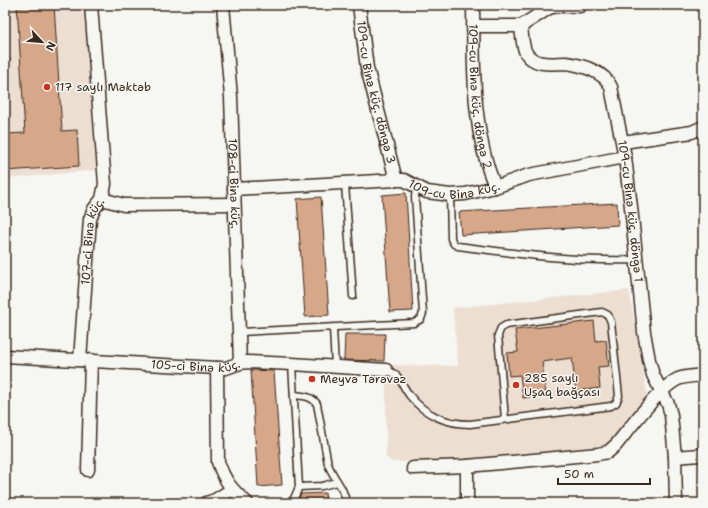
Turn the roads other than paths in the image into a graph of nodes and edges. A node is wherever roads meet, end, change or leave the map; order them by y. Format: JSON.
{"nodes":[{"id":1,"x":91,"y":5,"type":"edge"},
{"id":2,"x":223,"y":5,"type":"edge"},
{"id":3,"x":359,"y":5,"type":"edge"},
{"id":4,"x":473,"y":5,"type":"edge"},
{"id":5,"x":580,"y":6,"type":"edge"},
{"id":6,"x":473,"y":26,"type":"junction"},
{"id":7,"x":521,"y":26,"type":"junction"},
{"id":8,"x":703,"y":127,"type":"edge"},
{"id":9,"x":623,"y":142,"type":"junction"},
{"id":10,"x":625,"y":157,"type":"junction"},
{"id":11,"x":396,"y":180,"type":"junction"},
{"id":12,"x":345,"y":184,"type":"junction"},
{"id":13,"x":416,"y":187,"type":"junction"},
{"id":14,"x":495,"y":187,"type":"junction"},
{"id":15,"x":234,"y":189,"type":"junction"},
{"id":16,"x":450,"y":195,"type":"junction"},
{"id":17,"x":102,"y":199,"type":"junction"},
{"id":18,"x":234,"y":204,"type":"junction"},
{"id":19,"x":636,"y":260,"type":"junction"},
{"id":20,"x":353,"y":296,"type":"dead end"},
{"id":21,"x":333,"y":328,"type":"junction"},
{"id":22,"x":240,"y":332,"type":"junction"},
{"id":23,"x":5,"y":356,"type":"edge"},
{"id":24,"x":85,"y":360,"type":"junction"},
{"id":25,"x":240,"y":363,"type":"junction"},
{"id":26,"x":292,"y":364,"type":"junction"},
{"id":27,"x":335,"y":367,"type":"junction"},
{"id":28,"x":217,"y":368,"type":"junction"},
{"id":29,"x":386,"y":370,"type":"joint"},
{"id":30,"x":703,"y":375,"type":"edge"},
{"id":31,"x":662,"y":391,"type":"junction"},
{"id":32,"x":294,"y":395,"type":"junction"},
{"id":33,"x":506,"y":419,"type":"junction"},
{"id":34,"x":700,"y":455,"type":"dead end"},
{"id":35,"x":675,"y":457,"type":"junction"},
{"id":36,"x":467,"y":466,"type":"junction"},
{"id":37,"x":413,"y":468,"type":"dead end"},
{"id":38,"x":88,"y":470,"type":"dead end"},
{"id":39,"x":337,"y":482,"type":"junction"},
{"id":40,"x":299,"y":487,"type":"junction"},
{"id":41,"x":231,"y":490,"type":"junction"},
{"id":42,"x":206,"y":503,"type":"edge"},
{"id":43,"x":247,"y":503,"type":"edge"},
{"id":44,"x":292,"y":503,"type":"edge"},
{"id":45,"x":346,"y":503,"type":"edge"},
{"id":46,"x":467,"y":503,"type":"edge"},
{"id":47,"x":676,"y":503,"type":"edge"}],
"edges":[{"from":1,"to":17,"type":"street","name":"107-ci Binə küç."},
{"from":2,"to":15,"type":"street","name":"108-ci Binə küç."},
{"from":3,"to":11,"type":"street","name":"109-cu Binə küç. döngə 3"},
{"from":4,"to":6,"type":"street","name":"109-cu Binə küç. döngə 2"},
{"from":5,"to":7,"type":"street"},
{"from":6,"to":7,"type":"street"},
{"from":6,"to":14,"type":"street","name":"109-cu Binə küç. döngə 2"},
{"from":7,"to":9,"type":"street","name":"109-cu Binə küç. döngə 1"},
{"from":8,"to":9,"type":"street"},
{"from":9,"to":10,"type":"street","name":"109-cu Binə küç. döngə 1"},
{"from":10,"to":14,"type":"street","name":"109-cu Binə küç."},
{"from":10,"to":19,"type":"street","name":"109-cu Binə küç. döngə 1"},
{"from":11,"to":12,"type":"street","name":"109-cu Binə küç."},
{"from":11,"to":13,"type":"street","name":"109-cu Binə küç."},
{"from":12,"to":15,"type":"street","name":"109-cu Binə küç."},
{"from":12,"to":20,"type":"lane"},
{"from":13,"to":16,"type":"street","name":"109-cu Binə küç."},
{"from":13,"to":21,"type":"lane"},
{"from":14,"to":16,"type":"street","name":"109-cu Binə küç."},
{"from":15,"to":18,"type":"street","name":"108-ci Binə küç."},
{"from":16,"to":19,"type":"lane"},
{"from":17,"to":18,"type":"street"},
{"from":17,"to":24,"type":"street","name":"107-ci Binə küç."},
{"from":18,"to":22,"type":"street","name":"108-ci Binə küç."},
{"from":19,"to":31,"type":"street","name":"109-cu Binə küç. döngə 1"},
{"from":21,"to":22,"type":"lane"},
{"from":21,"to":27,"type":"lane"},
{"from":22,"to":25,"type":"street","name":"108-ci Binə küç."},
{"from":23,"to":24,"type":"street","name":"105-ci Binə küç."},
{"from":24,"to":28,"type":"street","name":"105-ci Binə küç."},
{"from":24,"to":38,"type":"street","name":"107-ci Binə küç."},
{"from":25,"to":26,"type":"street","name":"105-ci Binə küç."},
{"from":25,"to":28,"type":"street","name":"105-ci Binə küç."},
{"from":26,"to":27,"type":"street","name":"105-ci Binə küç."},
{"from":26,"to":32,"type":"lane"},
{"from":27,"to":29,"type":"street","name":"105-ci Binə küç."},
{"from":28,"to":41,"type":"street"},
{"from":29,"to":33,"type":"lane"},
{"from":30,"to":31,"type":"street"},
{"from":31,"to":35,"type":"street","name":"109-cu Binə küç. döngə 1"},
{"from":31,"to":36,"type":"street"},
{"from":32,"to":39,"type":"lane"},
{"from":32,"to":40,"type":"lane"},
{"from":33,"to":33,"type":"lane"},
{"from":34,"to":35,"type":"street"},
{"from":35,"to":47,"type":"street","name":"109-cu Binə küç. döngə 1"},
{"from":36,"to":37,"type":"street"},
{"from":36,"to":46,"type":"street"},
{"from":39,"to":40,"type":"lane"},
{"from":39,"to":45,"type":"lane"},
{"from":40,"to":44,"type":"lane"},
{"from":41,"to":42,"type":"street"},
{"from":41,"to":43,"type":"street"}]}
